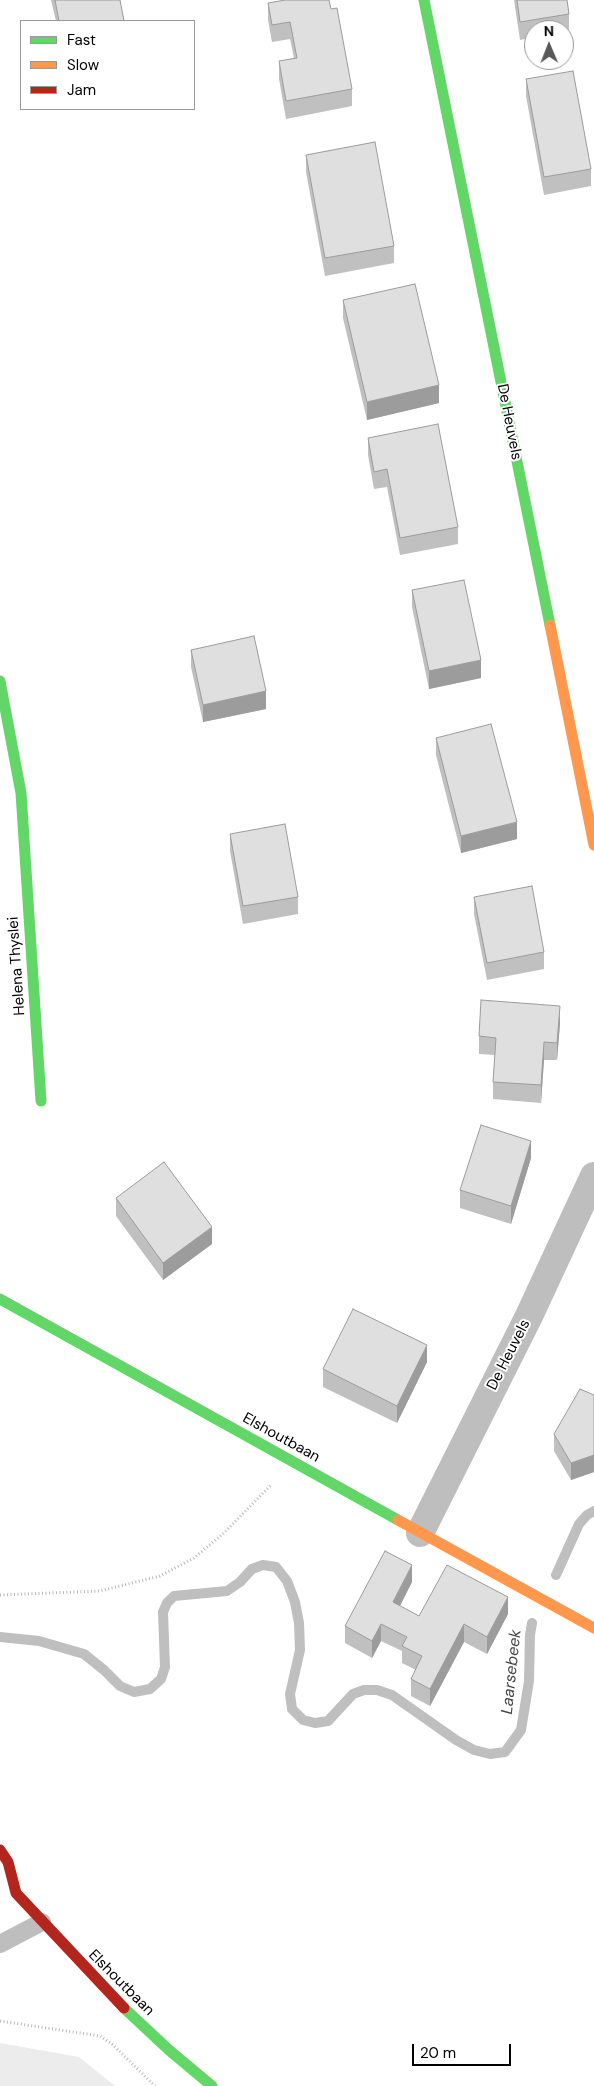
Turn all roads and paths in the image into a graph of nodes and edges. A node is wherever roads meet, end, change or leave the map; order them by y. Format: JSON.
{"nodes":[{"id":1,"x":424,"y":0,"type":"edge"},
{"id":2,"x":0,"y":681,"type":"edge"},
{"id":3,"x":594,"y":845,"type":"edge"},
{"id":4,"x":41,"y":1101,"type":"dead end"},
{"id":5,"x":594,"y":1176,"type":"edge"},
{"id":6,"x":0,"y":1299,"type":"edge"},
{"id":7,"x":294,"y":1462,"type":"junction"},
{"id":8,"x":420,"y":1533,"type":"junction"},
{"id":9,"x":0,"y":1595,"type":"edge"},
{"id":10,"x":594,"y":1628,"type":"edge"},
{"id":11,"x":0,"y":1850,"type":"edge"},
{"id":12,"x":5,"y":1892,"type":"edge"},
{"id":13,"x":42,"y":1922,"type":"junction"},
{"id":14,"x":0,"y":1944,"type":"edge"},
{"id":15,"x":0,"y":2020,"type":"edge"},
{"id":16,"x":155,"y":2086,"type":"edge"},
{"id":17,"x":212,"y":2086,"type":"edge"}],
"edges":[{"from":1,"to":3,"type":"street","name":"De Heuvels"},
{"from":2,"to":4,"type":"street","name":"Helena Thyslei"},
{"from":5,"to":8,"type":"street","name":"De Heuvels"},
{"from":6,"to":7,"type":"street","name":"Elshoutbaan"},
{"from":7,"to":8,"type":"street","name":"Elshoutbaan"},
{"from":7,"to":9,"type":"path"},
{"from":8,"to":10,"type":"street","name":"Elshoutbaan"},
{"from":11,"to":12,"type":"street","name":"Elshoutbaan"},
{"from":12,"to":13,"type":"street","name":"Elshoutbaan"},
{"from":13,"to":14,"type":"lane"},
{"from":13,"to":17,"type":"street","name":"Elshoutbaan"},
{"from":15,"to":16,"type":"path"}]}
